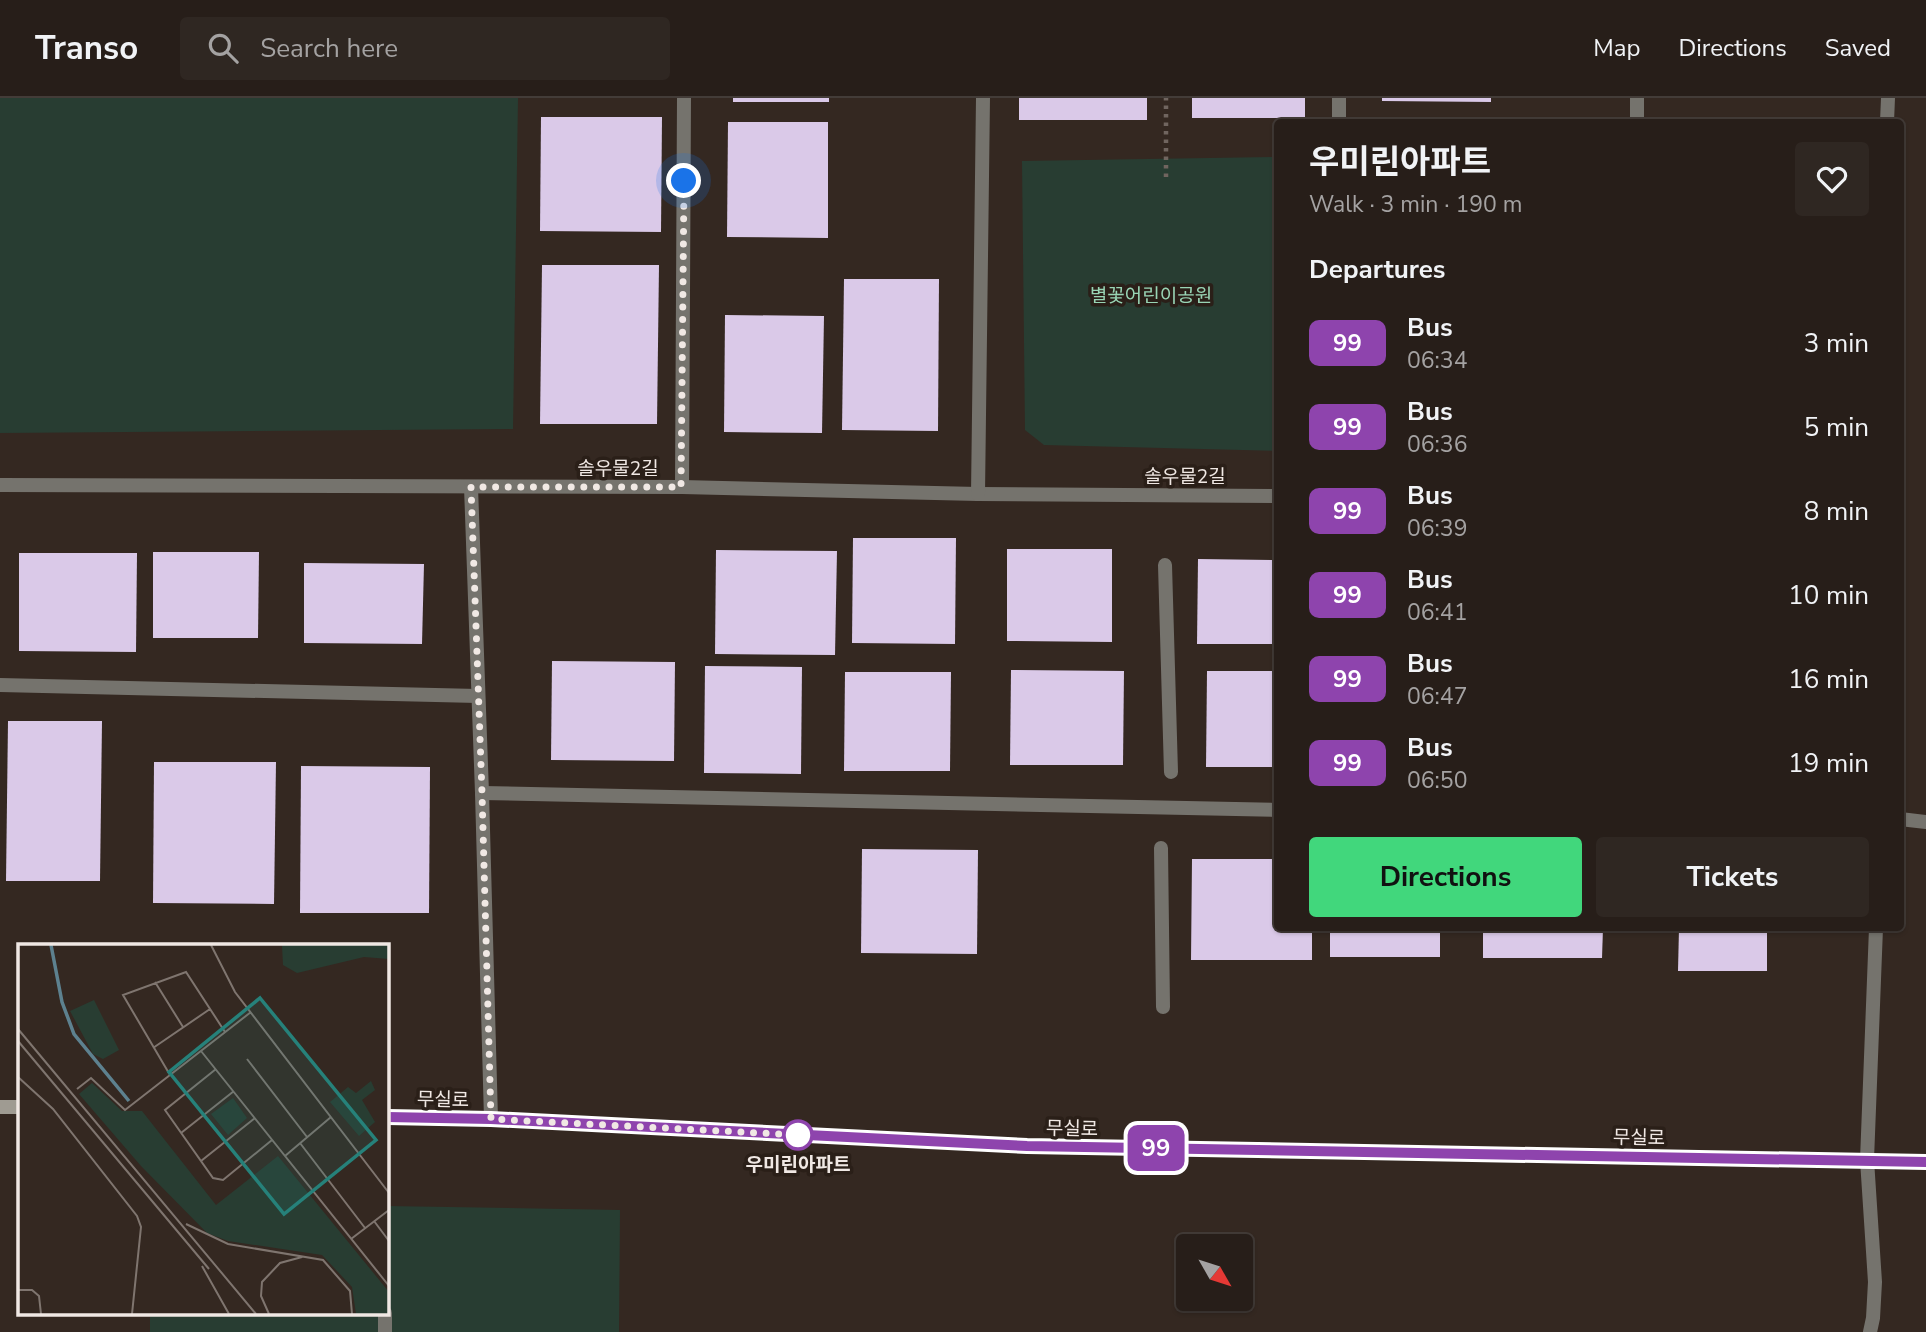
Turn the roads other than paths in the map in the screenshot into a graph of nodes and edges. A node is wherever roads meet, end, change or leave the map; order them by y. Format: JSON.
{"nodes":[{"id":1,"x":684,"y":98,"type":"edge"},
{"id":2,"x":983,"y":98,"type":"edge"},
{"id":3,"x":1339,"y":98,"type":"edge"},
{"id":4,"x":1637,"y":98,"type":"edge"},
{"id":5,"x":1888,"y":98,"type":"edge"},
{"id":6,"x":1339,"y":119,"type":"edge"},
{"id":7,"x":1637,"y":119,"type":"edge"},
{"id":8,"x":1887,"y":119,"type":"edge"},
{"id":9,"x":0,"y":485,"type":"edge"},
{"id":10,"x":471,"y":487,"type":"junction"},
{"id":11,"x":681,"y":487,"type":"junction"},
{"id":12,"x":978,"y":494,"type":"junction"},
{"id":13,"x":1274,"y":496,"type":"edge"},
{"id":14,"x":1165,"y":565,"type":"dead end"},
{"id":15,"x":0,"y":685,"type":"edge"},
{"id":16,"x":478,"y":696,"type":"junction"},
{"id":17,"x":1171,"y":772,"type":"dead end"},
{"id":18,"x":482,"y":793,"type":"junction"},
{"id":19,"x":1274,"y":810,"type":"edge"},
{"id":20,"x":1904,"y":819,"type":"edge"},
{"id":21,"x":1926,"y":822,"type":"edge"},
{"id":22,"x":1161,"y":848,"type":"dead end"},
{"id":23,"x":1876,"y":931,"type":"edge"},
{"id":24,"x":1163,"y":1007,"type":"dead end"},
{"id":25,"x":0,"y":1107,"type":"edge"},
{"id":26,"x":18,"y":1107,"type":"edge"},
{"id":27,"x":388,"y":1117,"type":"edge"},
{"id":28,"x":491,"y":1119,"type":"junction"},
{"id":29,"x":1867,"y":1160,"type":"junction"},
{"id":30,"x":1926,"y":1162,"type":"edge"},
{"id":31,"x":385,"y":1314,"type":"edge"},
{"id":32,"x":1874,"y":1327,"type":"edge"},
{"id":33,"x":385,"y":1332,"type":"edge"}],
"edges":[{"from":1,"to":11,"type":"street"},
{"from":2,"to":12,"type":"street"},
{"from":3,"to":6,"type":"street"},
{"from":4,"to":7,"type":"street"},
{"from":5,"to":8,"type":"street"},
{"from":9,"to":10,"type":"street","name":"솔우물2길"},
{"from":10,"to":11,"type":"street","name":"솔우물2길"},
{"from":10,"to":16,"type":"street"},
{"from":11,"to":12,"type":"street","name":"솔우물2길"},
{"from":12,"to":13,"type":"street","name":"솔우물2길"},
{"from":14,"to":17,"type":"street"},
{"from":15,"to":16,"type":"street"},
{"from":16,"to":18,"type":"street"},
{"from":18,"to":19,"type":"street"},
{"from":18,"to":28,"type":"street"},
{"from":20,"to":21,"type":"street"},
{"from":22,"to":24,"type":"street"},
{"from":23,"to":29,"type":"street"},
{"from":25,"to":26,"type":"street"},
{"from":27,"to":28,"type":"street","name":"무실로"},
{"from":28,"to":29,"type":"street","name":"무실로"},
{"from":29,"to":30,"type":"street","name":"무실로"},
{"from":29,"to":32,"type":"street"},
{"from":31,"to":33,"type":"street"}]}
